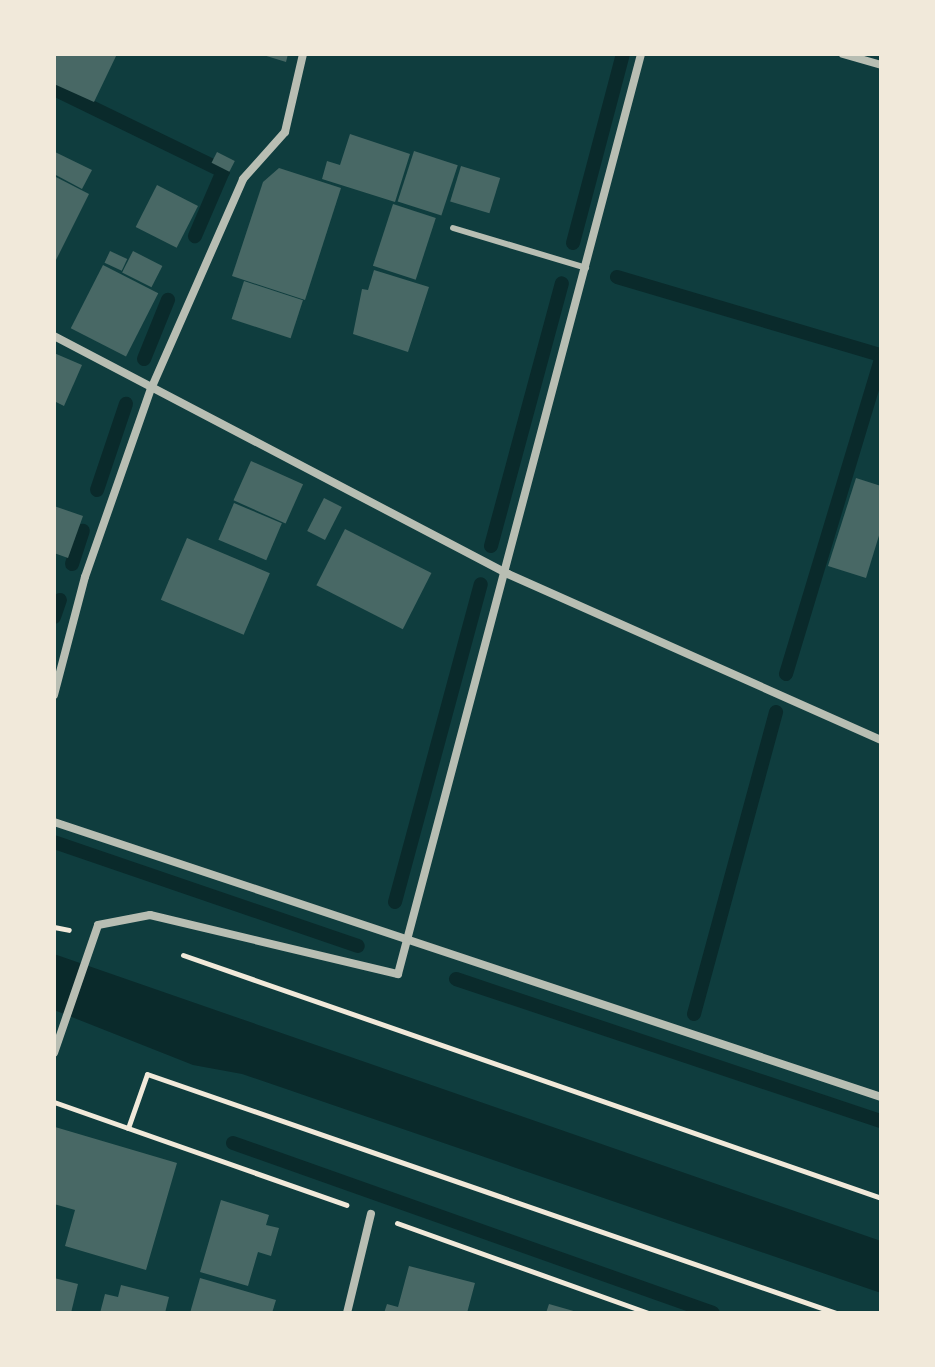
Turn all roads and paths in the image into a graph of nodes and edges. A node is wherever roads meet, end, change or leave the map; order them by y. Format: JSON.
{"nodes":[{"id":1,"x":303,"y":54,"type":"edge"},
{"id":2,"x":641,"y":54,"type":"edge"},
{"id":3,"x":843,"y":54,"type":"edge"},
{"id":4,"x":881,"y":65,"type":"edge"},
{"id":5,"x":453,"y":228,"type":"dead end"},
{"id":6,"x":586,"y":268,"type":"junction"},
{"id":7,"x":54,"y":336,"type":"edge"},
{"id":8,"x":151,"y":389,"type":"junction"},
{"id":9,"x":508,"y":574,"type":"junction"},
{"id":10,"x":54,"y":695,"type":"edge"},
{"id":11,"x":881,"y":740,"type":"edge"},
{"id":12,"x":54,"y":822,"type":"edge"},
{"id":13,"x":407,"y":939,"type":"junction"},
{"id":14,"x":174,"y":951,"type":"dead end"},
{"id":15,"x":54,"y":1053,"type":"edge"},
{"id":16,"x":881,"y":1097,"type":"edge"},
{"id":17,"x":128,"y":1128,"type":"dead end"},
{"id":18,"x":881,"y":1198,"type":"edge"},
{"id":19,"x":371,"y":1214,"type":"dead end"},
{"id":20,"x":347,"y":1313,"type":"edge"},
{"id":21,"x":836,"y":1313,"type":"edge"}],
"edges":[{"from":1,"to":8,"type":"street"},
{"from":2,"to":6,"type":"street"},
{"from":3,"to":4,"type":"street"},
{"from":5,"to":6,"type":"lane"},
{"from":6,"to":9,"type":"street"},
{"from":7,"to":8,"type":"street"},
{"from":8,"to":9,"type":"street"},
{"from":8,"to":10,"type":"street"},
{"from":9,"to":11,"type":"street"},
{"from":9,"to":13,"type":"street"},
{"from":12,"to":13,"type":"street"},
{"from":13,"to":15,"type":"street"},
{"from":13,"to":16,"type":"street"},
{"from":14,"to":18,"type":"path"},
{"from":17,"to":21,"type":"path"},
{"from":19,"to":20,"type":"street"}]}
